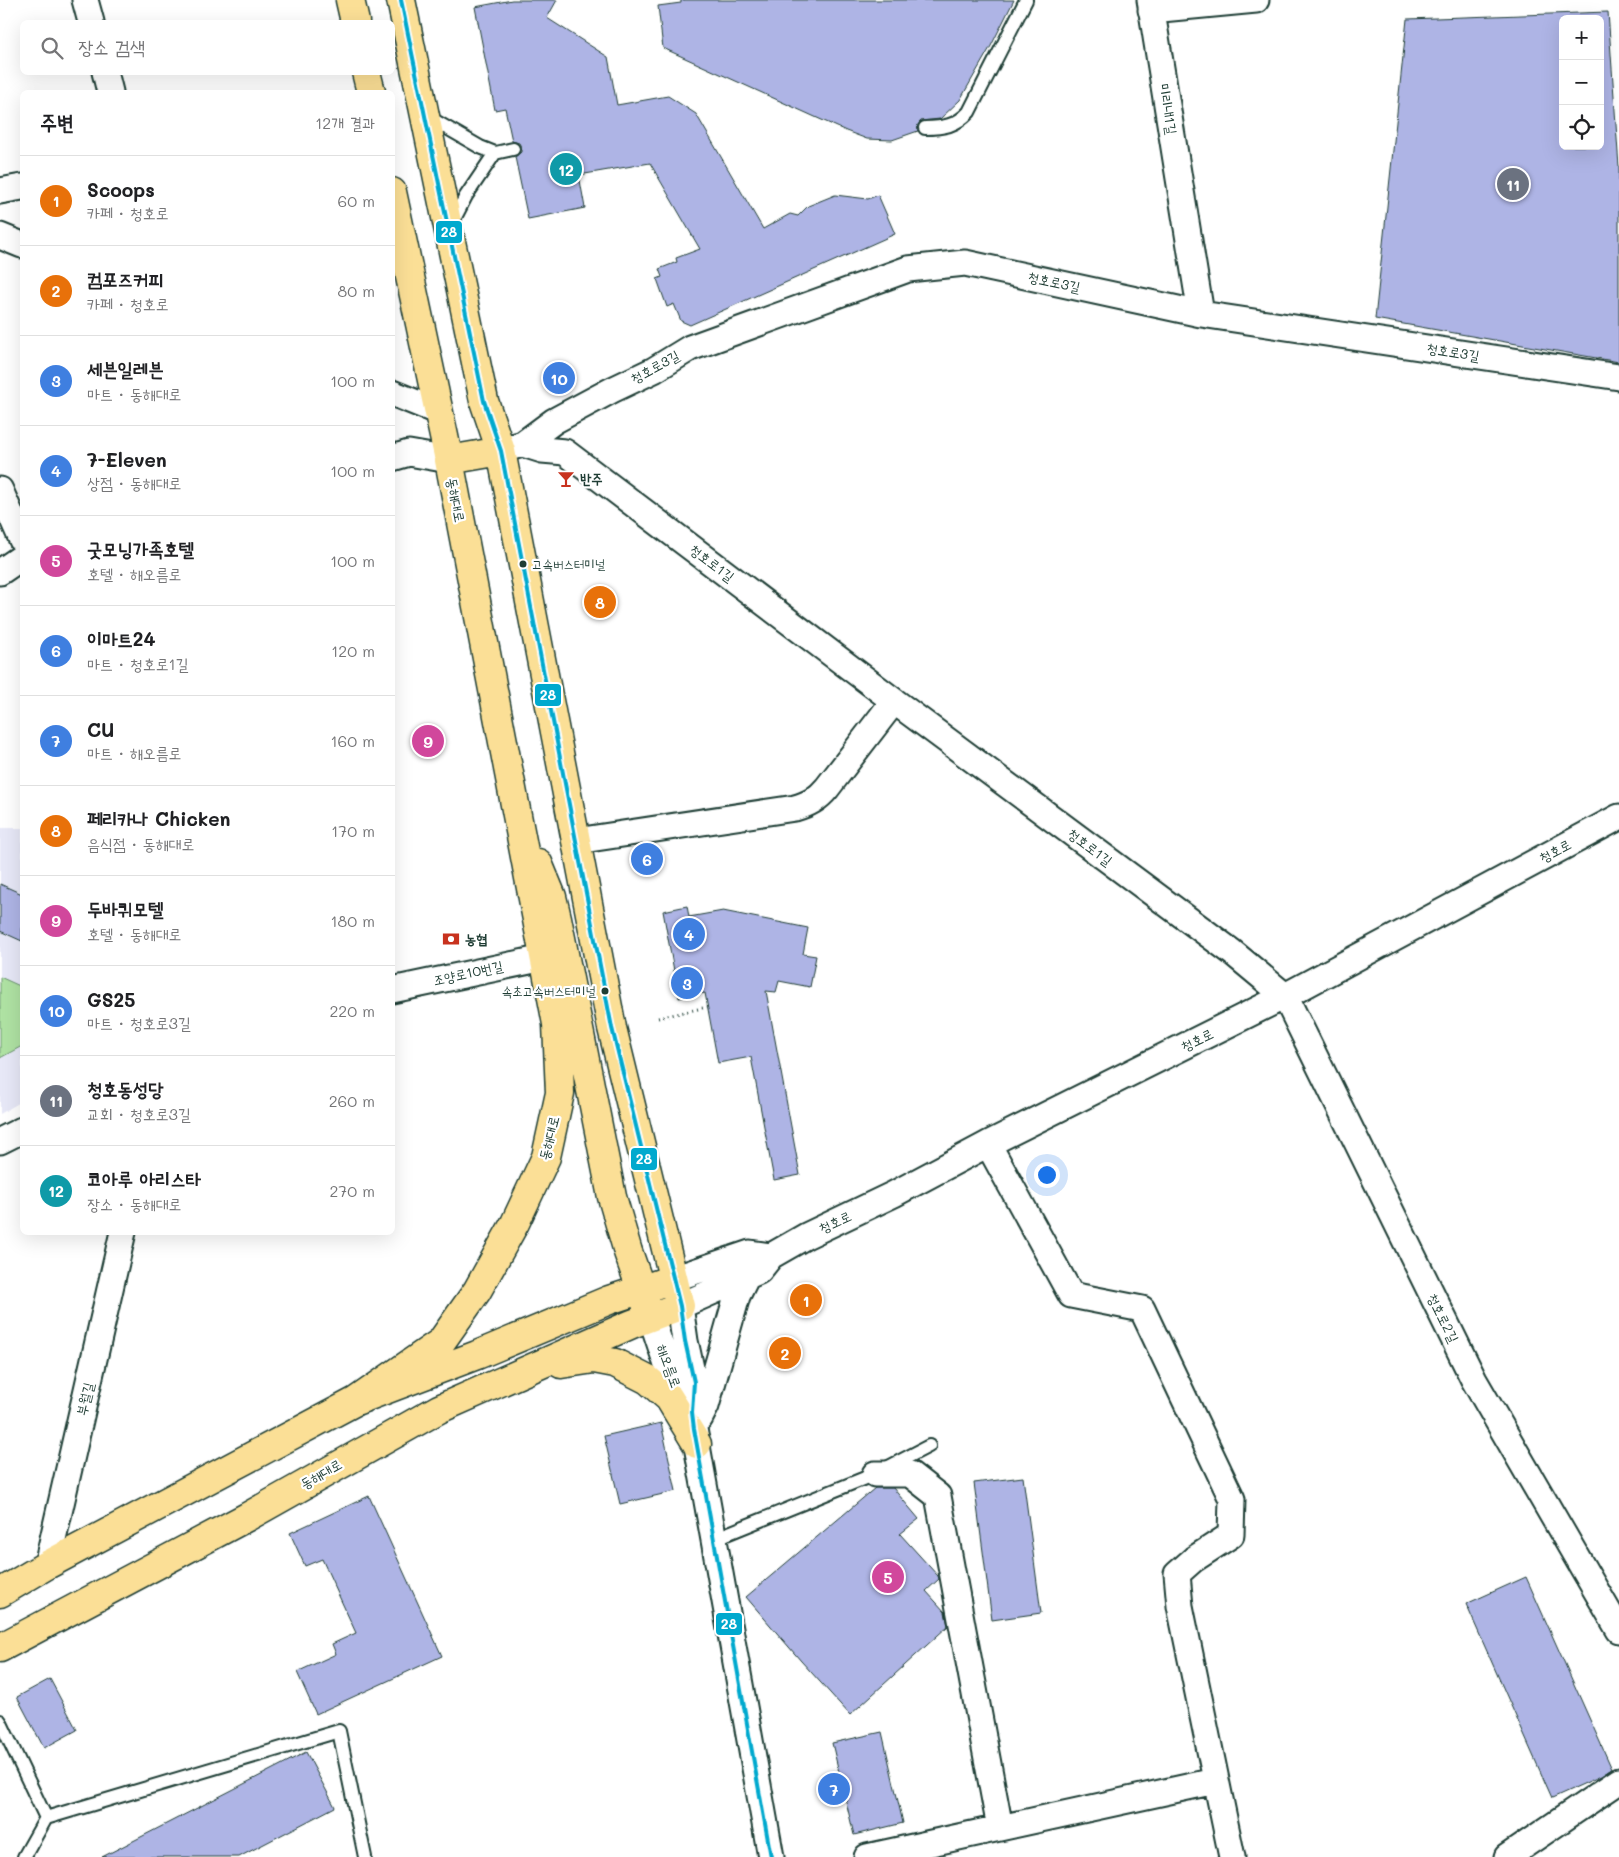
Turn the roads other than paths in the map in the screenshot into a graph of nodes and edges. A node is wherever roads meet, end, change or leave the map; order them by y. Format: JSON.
{"nodes":[{"id":1,"x":85,"y":0,"type":"edge"},
{"id":2,"x":350,"y":0,"type":"edge"},
{"id":3,"x":402,"y":0,"type":"edge"},
{"id":4,"x":1026,"y":0,"type":"edge"},
{"id":5,"x":1256,"y":0,"type":"edge"},
{"id":6,"x":1151,"y":5,"type":"edge"},
{"id":7,"x":91,"y":20,"type":"edge"},
{"id":8,"x":355,"y":20,"type":"edge"},
{"id":9,"x":106,"y":75,"type":"edge"},
{"id":10,"x":367,"y":75,"type":"edge"},
{"id":11,"x":110,"y":90,"type":"edge"},
{"id":12,"x":370,"y":90,"type":"edge"},
{"id":13,"x":426,"y":116,"type":"junction"},
{"id":14,"x":924,"y":128,"type":"dead end"},
{"id":15,"x":513,"y":149,"type":"dead end"},
{"id":16,"x":495,"y":153,"type":"junction"},
{"id":17,"x":20,"y":186,"type":"edge"},
{"id":18,"x":0,"y":191,"type":"edge"},
{"id":19,"x":395,"y":206,"type":"edge"},
{"id":20,"x":449,"y":230,"type":"junction"},
{"id":21,"x":0,"y":236,"type":"edge"},
{"id":22,"x":20,"y":244,"type":"edge"},
{"id":23,"x":1201,"y":314,"type":"junction"},
{"id":24,"x":1619,"y":377,"type":"edge"},
{"id":25,"x":395,"y":395,"type":"edge"},
{"id":26,"x":439,"y":412,"type":"junction"},
{"id":27,"x":512,"y":448,"type":"junction"},
{"id":28,"x":395,"y":457,"type":"edge"},
{"id":29,"x":449,"y":460,"type":"junction"},
{"id":30,"x":0,"y":490,"type":"edge"},
{"id":31,"x":20,"y":535,"type":"edge"},
{"id":32,"x":20,"y":558,"type":"edge"},
{"id":33,"x":0,"y":572,"type":"edge"},
{"id":34,"x":894,"y":701,"type":"junction"},
{"id":35,"x":515,"y":808,"type":"junction"},
{"id":36,"x":1619,"y":817,"type":"edge"},
{"id":37,"x":576,"y":841,"type":"junction"},
{"id":38,"x":544,"y":958,"type":"junction"},
{"id":39,"x":395,"y":989,"type":"edge"},
{"id":40,"x":1285,"y":996,"type":"junction"},
{"id":41,"x":20,"y":1131,"type":"edge"},
{"id":42,"x":0,"y":1142,"type":"edge"},
{"id":43,"x":988,"y":1144,"type":"junction"},
{"id":44,"x":122,"y":1235,"type":"edge"},
{"id":45,"x":771,"y":1256,"type":"junction"},
{"id":46,"x":747,"y":1276,"type":"junction"},
{"id":47,"x":673,"y":1279,"type":"junction"},
{"id":48,"x":640,"y":1289,"type":"junction"},
{"id":49,"x":680,"y":1306,"type":"junction"},
{"id":50,"x":651,"y":1317,"type":"junction"},
{"id":51,"x":525,"y":1370,"type":"junction"},
{"id":52,"x":356,"y":1402,"type":"junction"},
{"id":53,"x":694,"y":1428,"type":"junction"},
{"id":54,"x":929,"y":1446,"type":"dead end"},
{"id":55,"x":875,"y":1474,"type":"junction"},
{"id":56,"x":714,"y":1539,"type":"junction"},
{"id":57,"x":47,"y":1565,"type":"junction"},
{"id":58,"x":0,"y":1593,"type":"edge"},
{"id":59,"x":1619,"y":1630,"type":"edge"},
{"id":60,"x":0,"y":1648,"type":"edge"},
{"id":61,"x":0,"y":1721,"type":"edge"},
{"id":62,"x":1215,"y":1781,"type":"junction"},
{"id":63,"x":1619,"y":1782,"type":"edge"},
{"id":64,"x":46,"y":1818,"type":"junction"},
{"id":65,"x":1000,"y":1828,"type":"junction"},
{"id":66,"x":24,"y":1857,"type":"edge"},
{"id":67,"x":365,"y":1857,"type":"edge"},
{"id":68,"x":771,"y":1857,"type":"edge"},
{"id":69,"x":867,"y":1857,"type":"edge"},
{"id":70,"x":1232,"y":1857,"type":"edge"},
{"id":71,"x":1507,"y":1857,"type":"edge"}],
"edges":[{"from":1,"to":7,"type":"street"},
{"from":2,"to":8,"type":"main road"},
{"from":3,"to":13,"type":"main road"},
{"from":4,"to":14,"type":"lane"},
{"from":5,"to":6,"type":"street","name":"미리내1길"},
{"from":6,"to":23,"type":"street","name":"미리내1길"},
{"from":9,"to":11,"type":"street"},
{"from":10,"to":12,"type":"main road"},
{"from":13,"to":16,"type":"lane"},
{"from":13,"to":20,"type":"main road"},
{"from":15,"to":16,"type":"lane"},
{"from":16,"to":20,"type":"lane"},
{"from":17,"to":18,"type":"street"},
{"from":19,"to":26,"type":"main road","name":"동해대로"},
{"from":20,"to":27,"type":"main road"},
{"from":21,"to":22,"type":"street"},
{"from":23,"to":24,"type":"street","name":"청호로3길"},
{"from":23,"to":27,"type":"street","name":"청호로3길"},
{"from":25,"to":26,"type":"street"},
{"from":26,"to":29,"type":"main road","name":"동해대로"},
{"from":27,"to":29,"type":"main road"},
{"from":27,"to":34,"type":"street","name":"청호로1길"},
{"from":27,"to":37,"type":"main road"},
{"from":28,"to":29,"type":"street"},
{"from":29,"to":35,"type":"main road","name":"동해대로"},
{"from":30,"to":31,"type":"street"},
{"from":32,"to":33,"type":"street"},
{"from":34,"to":37,"type":"street"},
{"from":34,"to":40,"type":"street","name":"청호로1길"},
{"from":35,"to":38,"type":"main road","name":"동해대로"},
{"from":35,"to":48,"type":"main road","name":"동해대로"},
{"from":36,"to":40,"type":"street","name":"청호로"},
{"from":37,"to":47,"type":"main road"},
{"from":38,"to":39,"type":"street","name":"조양로10번길"},
{"from":38,"to":52,"type":"main road","name":"동해대로"},
{"from":40,"to":43,"type":"street","name":"청호로"},
{"from":40,"to":59,"type":"street","name":"청호로2길"},
{"from":41,"to":42,"type":"street"},
{"from":43,"to":45,"type":"street","name":"청호로"},
{"from":43,"to":62,"type":"street"},
{"from":44,"to":57,"type":"street","name":"부월길"},
{"from":45,"to":46,"type":"street","name":"청호로"},
{"from":45,"to":47,"type":"street"},
{"from":46,"to":49,"type":"street","name":"청호로"},
{"from":46,"to":53,"type":"street"},
{"from":47,"to":48,"type":"main road","name":"동해대로"},
{"from":47,"to":49,"type":"main road"},
{"from":48,"to":50,"type":"main road","name":"동해대로"},
{"from":48,"to":52,"type":"main road","name":"동해대로"},
{"from":49,"to":50,"type":"main road","name":"동해대로"},
{"from":49,"to":53,"type":"street","name":"해오름로"},
{"from":50,"to":51,"type":"main road","name":"동해대로"},
{"from":50,"to":53,"type":"street","name":"해오름로"},
{"from":51,"to":53,"type":"main road"},
{"from":51,"to":60,"type":"main road","name":"동해대로"},
{"from":52,"to":57,"type":"main road","name":"동해대로"},
{"from":53,"to":56,"type":"street","name":"해오름로"},
{"from":54,"to":55,"type":"lane"},
{"from":55,"to":56,"type":"lane"},
{"from":55,"to":65,"type":"street"},
{"from":56,"to":68,"type":"street","name":"해오름로"},
{"from":57,"to":58,"type":"main road","name":"동해대로"},
{"from":61,"to":64,"type":"lane"},
{"from":62,"to":65,"type":"street"},
{"from":62,"to":70,"type":"street"},
{"from":63,"to":71,"type":"street"},
{"from":64,"to":66,"type":"lane"},
{"from":64,"to":67,"type":"lane"},
{"from":65,"to":69,"type":"street"}]}
